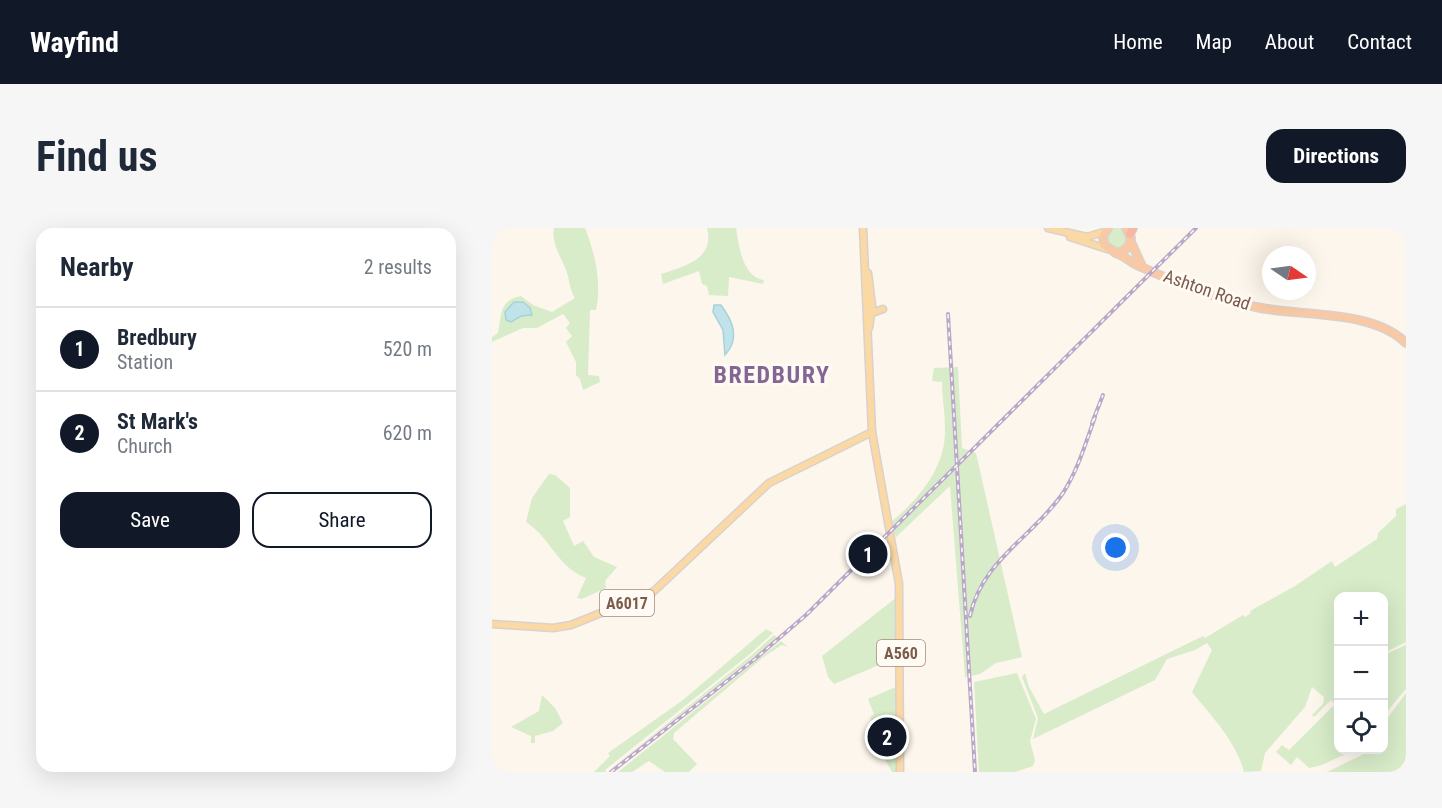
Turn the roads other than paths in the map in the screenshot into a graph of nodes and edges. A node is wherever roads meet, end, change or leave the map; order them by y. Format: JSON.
{"nodes":[{"id":1,"x":863,"y":228,"type":"edge"},
{"id":2,"x":1048,"y":228,"type":"edge"},
{"id":3,"x":1107,"y":229,"type":"edge"},
{"id":4,"x":1059,"y":232,"type":"junction"},
{"id":5,"x":1130,"y":233,"type":"edge"},
{"id":6,"x":1107,"y":249,"type":"junction"},
{"id":7,"x":1116,"y":253,"type":"junction"},
{"id":8,"x":1145,"y":268,"type":"junction"},
{"id":9,"x":866,"y":269,"type":"junction"},
{"id":10,"x":883,"y":309,"type":"dead end"},
{"id":11,"x":872,"y":313,"type":"junction"},
{"id":12,"x":868,"y":334,"type":"junction"},
{"id":13,"x":1406,"y":343,"type":"edge"},
{"id":14,"x":872,"y":432,"type":"junction"},
{"id":15,"x":492,"y":624,"type":"edge"},
{"id":16,"x":900,"y":772,"type":"edge"}],
"edges":[{"from":1,"to":9,"type":"main road","number":"A560"},
{"from":2,"to":4,"type":"main road"},
{"from":3,"to":4,"type":"main road"},
{"from":3,"to":6,"type":"highway"},
{"from":4,"to":6,"type":"main road"},
{"from":5,"to":7,"type":"highway"},
{"from":5,"to":8,"type":"highway","name":"Ashton Road"},
{"from":6,"to":7,"type":"highway","name":"Ashton Road"},
{"from":7,"to":8,"type":"highway","name":"Ashton Road"},
{"from":8,"to":13,"type":"highway","name":"Ashton Road"},
{"from":9,"to":11,"type":"main road","number":"A560"},
{"from":9,"to":12,"type":"main road","number":"A560"},
{"from":10,"to":11,"type":"main road"},
{"from":11,"to":12,"type":"main road","number":"A560"},
{"from":12,"to":14,"type":"main road","number":"A560"},
{"from":14,"to":15,"type":"main road","number":"A6017"},
{"from":14,"to":16,"type":"main road","number":"A560"}]}
